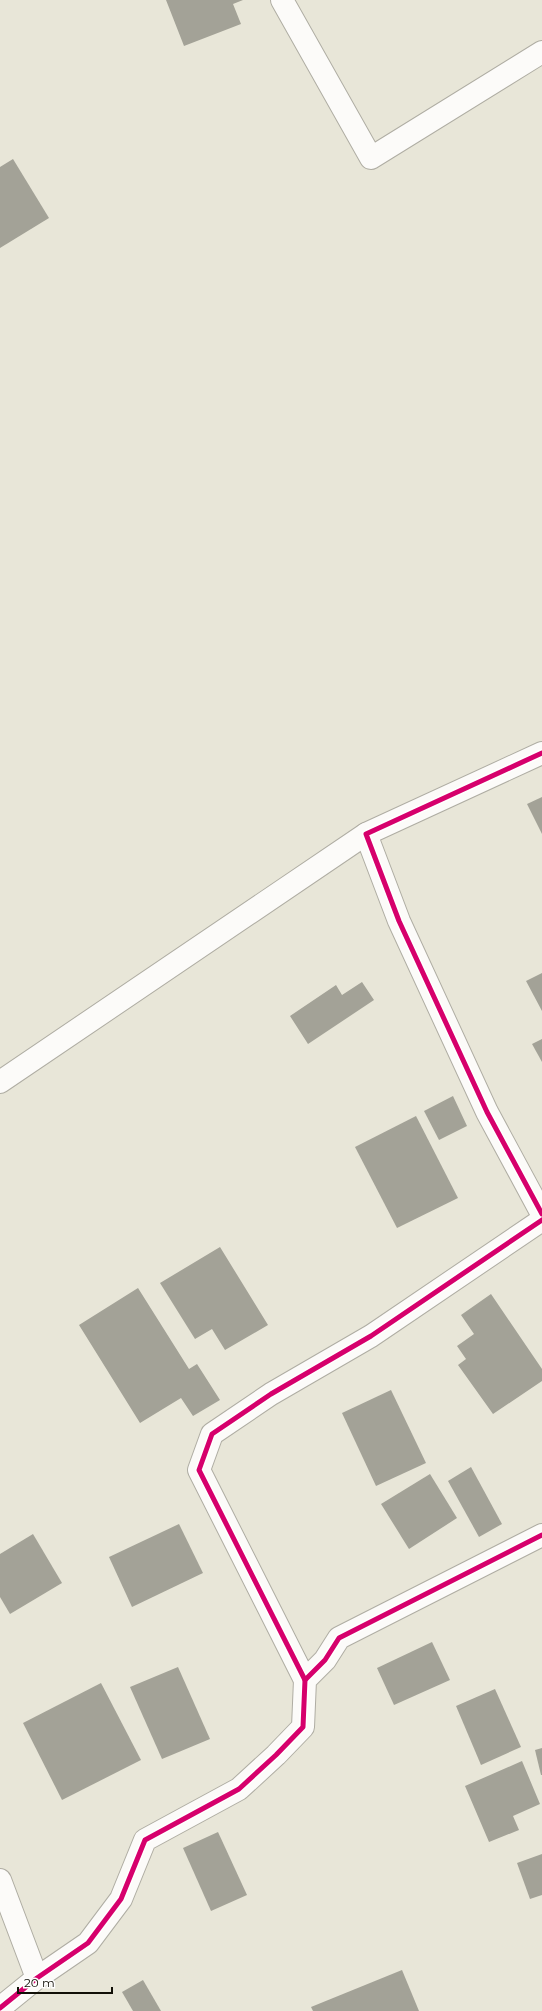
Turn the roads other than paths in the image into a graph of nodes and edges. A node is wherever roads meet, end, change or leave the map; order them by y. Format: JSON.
{"nodes":[{"id":1,"x":282,"y":0,"type":"edge"},
{"id":2,"x":542,"y":52,"type":"edge"},
{"id":3,"x":542,"y":753,"type":"edge"},
{"id":4,"x":366,"y":834,"type":"junction"},
{"id":5,"x":0,"y":1082,"type":"edge"},
{"id":6,"x":542,"y":1214,"type":"edge"},
{"id":7,"x":542,"y":1220,"type":"edge"},
{"id":8,"x":542,"y":1535,"type":"edge"},
{"id":9,"x":305,"y":1680,"type":"junction"},
{"id":10,"x":0,"y":1880,"type":"edge"},
{"id":11,"x":37,"y":1978,"type":"junction"},
{"id":12,"x":0,"y":2008,"type":"edge"}],
"edges":[{"from":1,"to":2,"type":"street"},
{"from":3,"to":4,"type":"street"},
{"from":4,"to":5,"type":"street"},
{"from":4,"to":6,"type":"street"},
{"from":7,"to":9,"type":"street"},
{"from":8,"to":9,"type":"street"},
{"from":9,"to":11,"type":"street"},
{"from":10,"to":11,"type":"street"},
{"from":11,"to":12,"type":"street"}]}
